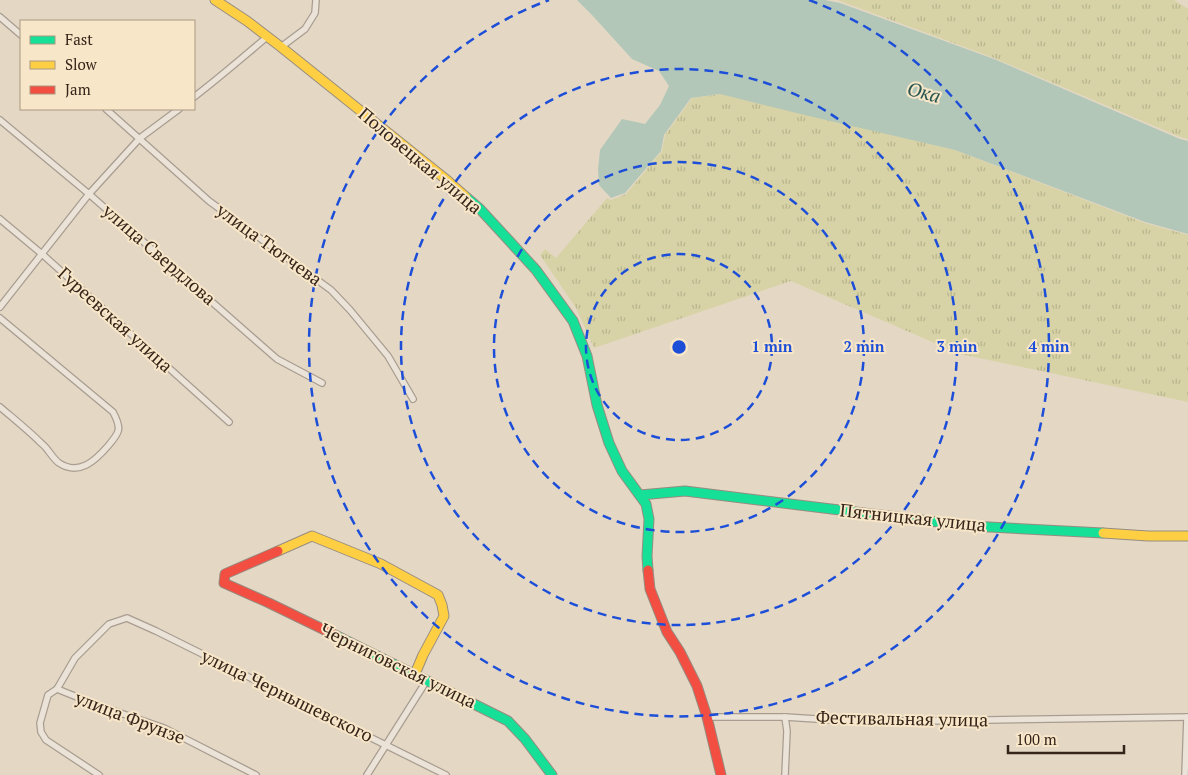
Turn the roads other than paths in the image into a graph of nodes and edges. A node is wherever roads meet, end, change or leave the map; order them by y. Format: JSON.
{"nodes":[{"id":1,"x":215,"y":0,"type":"edge"},
{"id":2,"x":316,"y":0,"type":"edge"},
{"id":3,"x":0,"y":17,"type":"edge"},
{"id":4,"x":20,"y":34,"type":"edge"},
{"id":5,"x":268,"y":37,"type":"junction"},
{"id":6,"x":281,"y":47,"type":"junction"},
{"id":7,"x":195,"y":96,"type":"edge"},
{"id":8,"x":107,"y":110,"type":"edge"},
{"id":9,"x":178,"y":110,"type":"edge"},
{"id":10,"x":0,"y":120,"type":"edge"},
{"id":11,"x":140,"y":138,"type":"junction"},
{"id":12,"x":89,"y":194,"type":"junction"},
{"id":13,"x":0,"y":220,"type":"edge"},
{"id":14,"x":42,"y":254,"type":"junction"},
{"id":15,"x":0,"y":307,"type":"edge"},
{"id":16,"x":0,"y":318,"type":"edge"},
{"id":17,"x":322,"y":383,"type":"dead end"},
{"id":18,"x":413,"y":399,"type":"dead end"},
{"id":19,"x":0,"y":407,"type":"edge"},
{"id":20,"x":230,"y":422,"type":"dead end"},
{"id":21,"x":640,"y":495,"type":"junction"},
{"id":22,"x":1188,"y":536,"type":"edge"},
{"id":23,"x":415,"y":674,"type":"junction"},
{"id":24,"x":427,"y":680,"type":"junction"},
{"id":25,"x":57,"y":689,"type":"junction"},
{"id":26,"x":707,"y":717,"type":"junction"},
{"id":27,"x":785,"y":717,"type":"junction"},
{"id":28,"x":1187,"y":717,"type":"edge"},
{"id":29,"x":386,"y":745,"type":"junction"},
{"id":30,"x":99,"y":775,"type":"edge"},
{"id":31,"x":256,"y":775,"type":"edge"},
{"id":32,"x":367,"y":775,"type":"edge"},
{"id":33,"x":446,"y":775,"type":"edge"},
{"id":34,"x":552,"y":775,"type":"edge"},
{"id":35,"x":721,"y":775,"type":"edge"},
{"id":36,"x":785,"y":775,"type":"edge"},
{"id":37,"x":1185,"y":775,"type":"edge"}],
"edges":[{"from":1,"to":5,"type":"street","name":"Половецкая улица"},
{"from":2,"to":6,"type":"street"},
{"from":3,"to":4,"type":"street"},
{"from":5,"to":6,"type":"street","name":"Половецкая улица"},
{"from":5,"to":7,"type":"street"},
{"from":6,"to":21,"type":"street","name":"Половецкая улица"},
{"from":8,"to":11,"type":"street","name":"улица Тютчева"},
{"from":9,"to":11,"type":"street"},
{"from":10,"to":12,"type":"street","name":"улица Свердлова"},
{"from":11,"to":12,"type":"street"},
{"from":11,"to":18,"type":"street","name":"улица Тютчева"},
{"from":12,"to":14,"type":"street"},
{"from":12,"to":17,"type":"street","name":"улица Свердлова"},
{"from":13,"to":14,"type":"street","name":"Гуреевская улица"},
{"from":14,"to":15,"type":"street"},
{"from":14,"to":20,"type":"street","name":"Гуреевская улица"},
{"from":16,"to":19,"type":"street"},
{"from":21,"to":22,"type":"street","name":"Пятницкая улица"},
{"from":21,"to":26,"type":"street","name":"Половецкая улица"},
{"from":23,"to":23,"type":"street","name":"Черниговская улица"},
{"from":23,"to":24,"type":"street","name":"Черниговская улица"},
{"from":24,"to":29,"type":"street"},
{"from":24,"to":34,"type":"street","name":"Черниговская улица"},
{"from":25,"to":29,"type":"street","name":"улица Чернышевского"},
{"from":25,"to":30,"type":"street"},
{"from":25,"to":31,"type":"street","name":"улица Фрунзе"},
{"from":26,"to":27,"type":"street","name":"Фестивальная улица"},
{"from":26,"to":35,"type":"street","name":"Половецкая улица"},
{"from":27,"to":28,"type":"street","name":"Фестивальная улица"},
{"from":27,"to":36,"type":"street"},
{"from":28,"to":37,"type":"street"},
{"from":29,"to":32,"type":"street"},
{"from":29,"to":33,"type":"street","name":"улица Чернышевского"}]}
